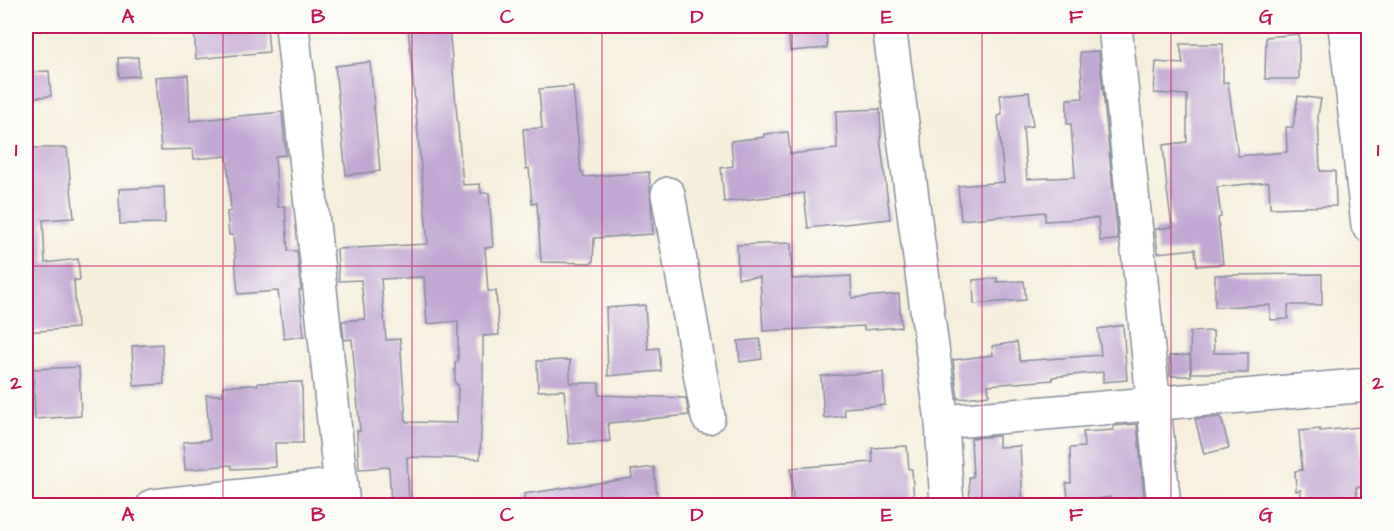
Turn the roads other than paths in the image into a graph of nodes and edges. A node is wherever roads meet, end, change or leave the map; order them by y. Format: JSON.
{"nodes":[{"id":1,"x":292,"y":26,"type":"edge"},
{"id":2,"x":889,"y":26,"type":"edge"},
{"id":3,"x":1115,"y":26,"type":"edge"},
{"id":4,"x":1345,"y":26,"type":"edge"},
{"id":5,"x":668,"y":194,"type":"dead end"},
{"id":6,"x":1368,"y":225,"type":"edge"},
{"id":7,"x":1368,"y":385,"type":"edge"},
{"id":8,"x":1152,"y":403,"type":"junction"},
{"id":9,"x":708,"y":417,"type":"dead end"},
{"id":10,"x":942,"y":422,"type":"junction"},
{"id":11,"x":342,"y":495,"type":"edge"},
{"id":12,"x":153,"y":506,"type":"edge"},
{"id":13,"x":947,"y":506,"type":"edge"},
{"id":14,"x":1164,"y":506,"type":"edge"}],
"edges":[{"from":1,"to":11,"type":"street"},
{"from":2,"to":10,"type":"street"},
{"from":3,"to":8,"type":"street"},
{"from":4,"to":6,"type":"street"},
{"from":5,"to":9,"type":"street"},
{"from":7,"to":8,"type":"street"},
{"from":8,"to":10,"type":"street"},
{"from":8,"to":14,"type":"street"},
{"from":10,"to":13,"type":"street"},
{"from":11,"to":12,"type":"street"}]}
